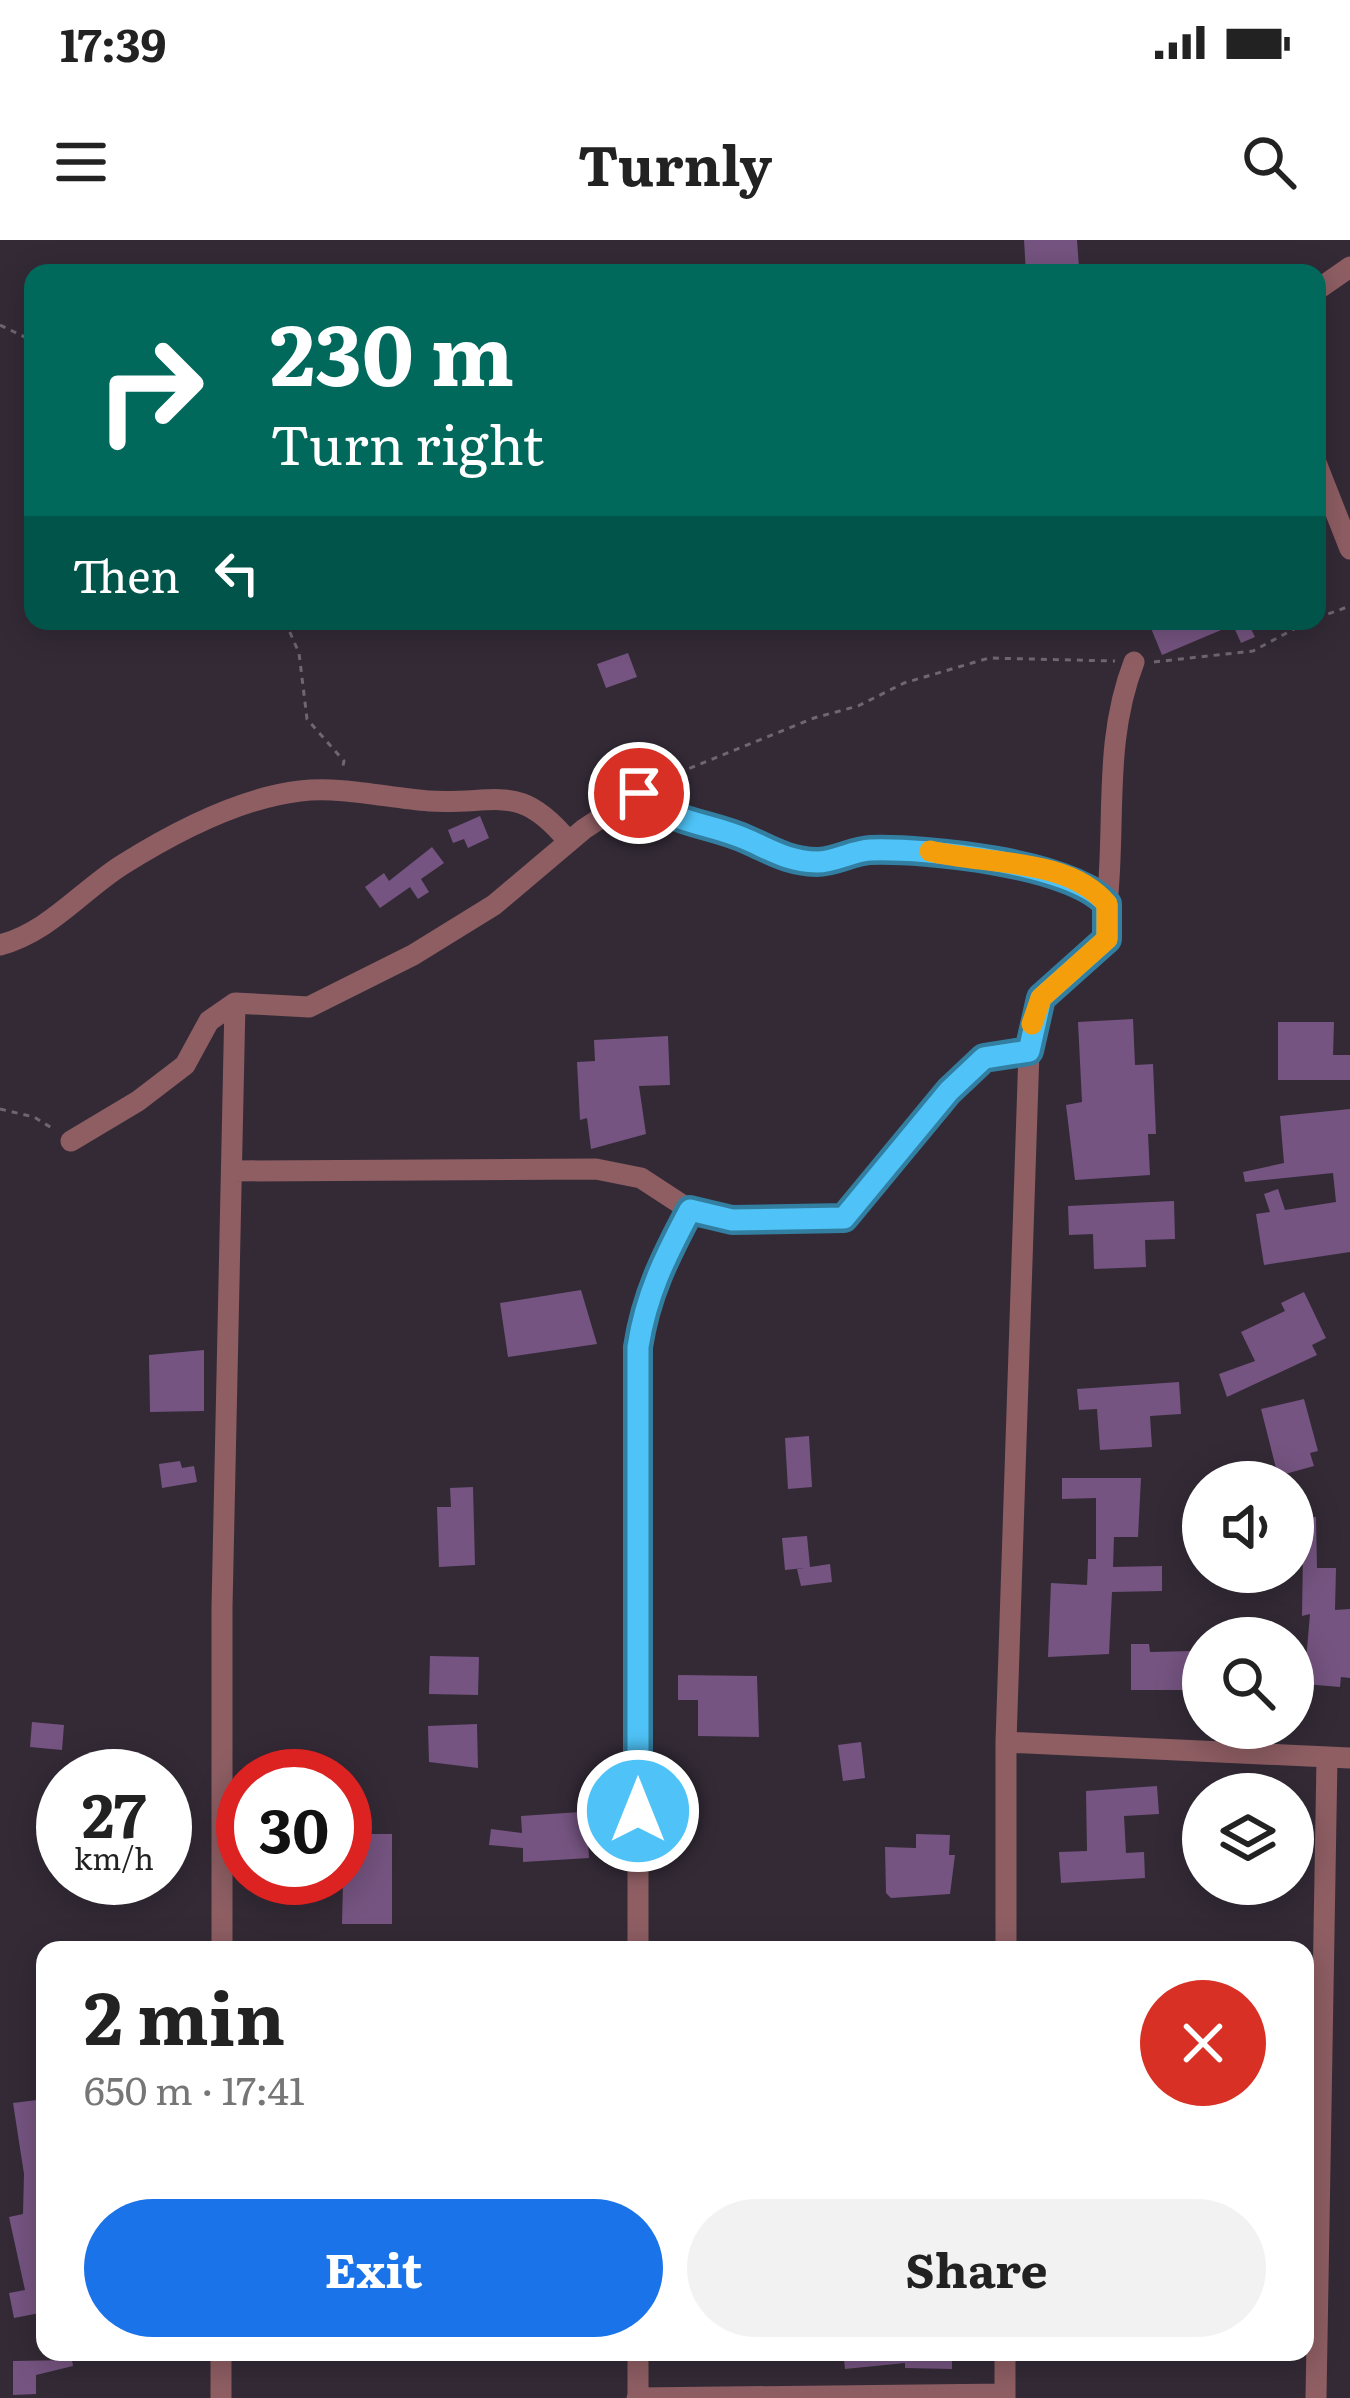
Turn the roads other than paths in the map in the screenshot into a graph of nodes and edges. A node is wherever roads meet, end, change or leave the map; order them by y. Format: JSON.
{"nodes":[{"id":1,"x":1326,"y":488,"type":"edge"},
{"id":2,"x":1350,"y":549,"type":"edge"},
{"id":3,"x":1134,"y":662,"type":"road end"},
{"id":4,"x":569,"y":842,"type":"junction"},
{"id":5,"x":1107,"y":904,"type":"junction"},
{"id":6,"x":0,"y":945,"type":"edge"},
{"id":7,"x":235,"y":1003,"type":"junction"},
{"id":8,"x":1029,"y":1051,"type":"junction"},
{"id":9,"x":71,"y":1141,"type":"road end"},
{"id":10,"x":232,"y":1171,"type":"junction"},
{"id":11,"x":690,"y":1210,"type":"junction"},
{"id":12,"x":1006,"y":1742,"type":"junction"},
{"id":13,"x":1327,"y":1758,"type":"junction"},
{"id":14,"x":1350,"y":1758,"type":"edge"},
{"id":15,"x":222,"y":1941,"type":"edge"},
{"id":16,"x":638,"y":1941,"type":"edge"},
{"id":17,"x":1006,"y":1941,"type":"edge"},
{"id":18,"x":221,"y":2361,"type":"edge"},
{"id":19,"x":638,"y":2361,"type":"edge"},
{"id":20,"x":1005,"y":2361,"type":"edge"},
{"id":21,"x":1005,"y":2396,"type":"edge"},
{"id":22,"x":221,"y":2398,"type":"edge"},
{"id":23,"x":637,"y":2398,"type":"edge"},
{"id":24,"x":1316,"y":2398,"type":"edge"}],
"edges":[{"from":1,"to":2,"type":"street"},
{"from":3,"to":5,"type":"street"},
{"from":4,"to":5,"type":"street"},
{"from":4,"to":6,"type":"street"},
{"from":4,"to":7,"type":"street"},
{"from":5,"to":8,"type":"street"},
{"from":7,"to":9,"type":"street"},
{"from":7,"to":10,"type":"street"},
{"from":8,"to":11,"type":"street"},
{"from":8,"to":12,"type":"street"},
{"from":10,"to":11,"type":"street"},
{"from":10,"to":15,"type":"street"},
{"from":11,"to":16,"type":"street"},
{"from":12,"to":13,"type":"street"},
{"from":12,"to":17,"type":"street"},
{"from":13,"to":14,"type":"street"},
{"from":13,"to":24,"type":"street"},
{"from":18,"to":22,"type":"street"},
{"from":19,"to":23,"type":"street"},
{"from":20,"to":21,"type":"street"},
{"from":21,"to":23,"type":"street"}]}
